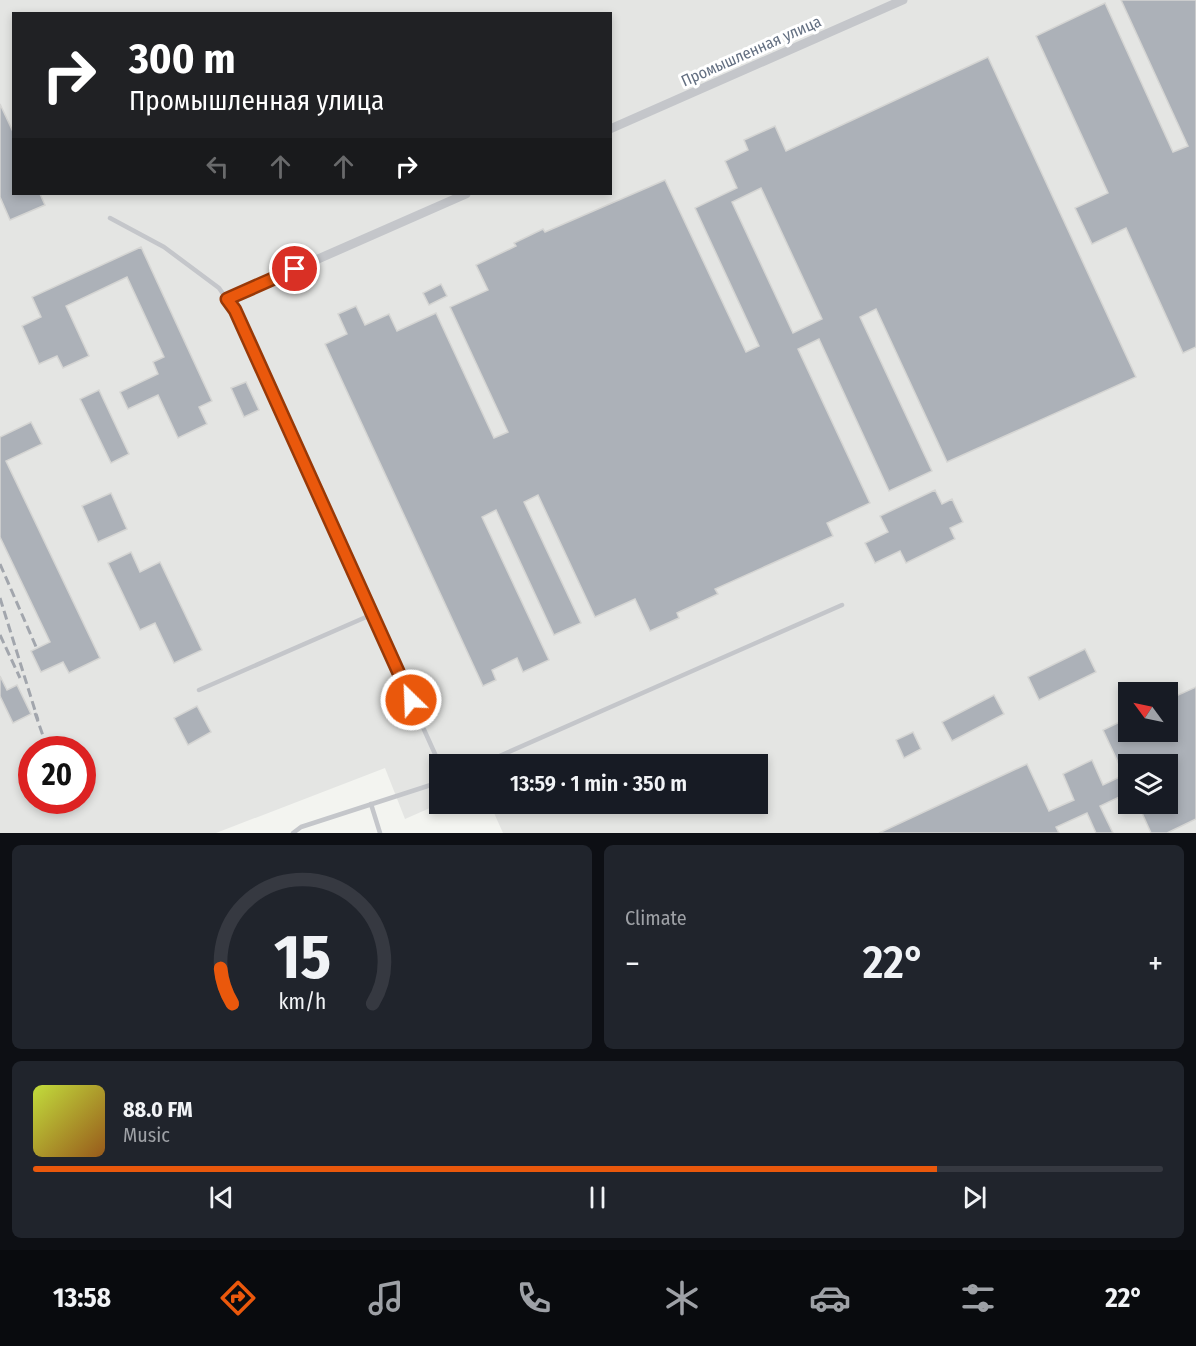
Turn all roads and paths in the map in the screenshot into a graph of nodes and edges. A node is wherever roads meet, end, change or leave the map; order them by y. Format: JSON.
{"nodes":[{"id":1,"x":903,"y":0,"type":"edge"},
{"id":2,"x":612,"y":128,"type":"edge"},
{"id":3,"x":464,"y":195,"type":"edge"},
{"id":4,"x":110,"y":218,"type":"dead end"},
{"id":5,"x":227,"y":299,"type":"junction"},
{"id":6,"x":842,"y":605,"type":"dead end"},
{"id":7,"x":373,"y":614,"type":"junction"},
{"id":8,"x":199,"y":690,"type":"dead end"},
{"id":9,"x":435,"y":754,"type":"edge"},
{"id":10,"x":504,"y":754,"type":"edge"},
{"id":11,"x":429,"y":786,"type":"edge"},
{"id":12,"x":371,"y":804,"type":"junction"},
{"id":13,"x":293,"y":833,"type":"edge"},
{"id":14,"x":380,"y":833,"type":"edge"}],
"edges":[{"from":1,"to":2,"type":"street","name":"Промышленная улица"},
{"from":3,"to":5,"type":"street"},
{"from":4,"to":5,"type":"lane"},
{"from":5,"to":7,"type":"lane"},
{"from":6,"to":10,"type":"lane"},
{"from":7,"to":8,"type":"lane"},
{"from":7,"to":9,"type":"lane"},
{"from":11,"to":12,"type":"lane"},
{"from":12,"to":13,"type":"lane"},
{"from":12,"to":14,"type":"lane"}]}
